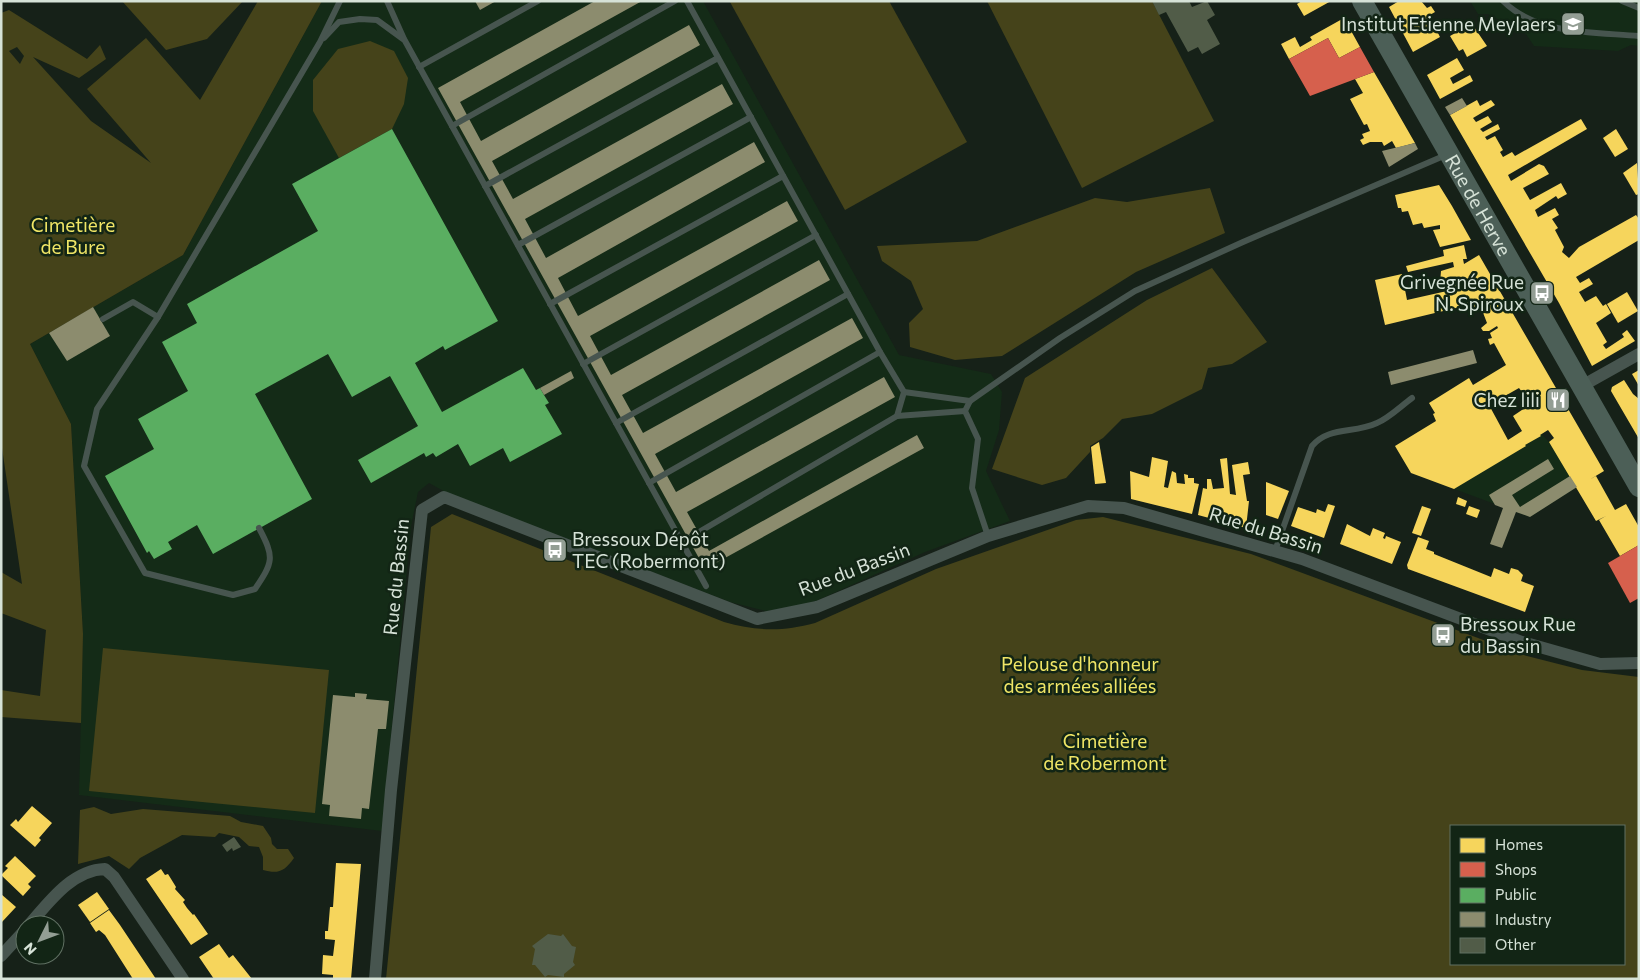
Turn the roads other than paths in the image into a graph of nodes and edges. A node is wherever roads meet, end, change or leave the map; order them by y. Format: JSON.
{"nodes":[{"id":1,"x":340,"y":1,"type":"edge"},
{"id":2,"x":387,"y":1,"type":"edge"},
{"id":3,"x":538,"y":1,"type":"edge"},
{"id":4,"x":675,"y":1,"type":"edge"},
{"id":5,"x":686,"y":1,"type":"edge"},
{"id":6,"x":1362,"y":1,"type":"edge"},
{"id":7,"x":1503,"y":1,"type":"edge"},
{"id":8,"x":1622,"y":1,"type":"edge"},
{"id":9,"x":1639,"y":8,"type":"edge"},
{"id":10,"x":1639,"y":36,"type":"edge"},
{"id":11,"x":404,"y":40,"type":"junction"},
{"id":12,"x":320,"y":42,"type":"junction"},
{"id":13,"x":718,"y":58,"type":"junction"},
{"id":14,"x":419,"y":67,"type":"junction"},
{"id":15,"x":751,"y":117,"type":"junction"},
{"id":16,"x":452,"y":126,"type":"junction"},
{"id":17,"x":1448,"y":155,"type":"junction"},
{"id":18,"x":783,"y":176,"type":"junction"},
{"id":19,"x":485,"y":186,"type":"junction"},
{"id":20,"x":816,"y":235,"type":"junction"},
{"id":21,"x":518,"y":245,"type":"junction"},
{"id":22,"x":848,"y":294,"type":"junction"},
{"id":23,"x":550,"y":304,"type":"junction"},
{"id":24,"x":158,"y":317,"type":"junction"},
{"id":25,"x":103,"y":319,"type":"dead end"},
{"id":26,"x":880,"y":352,"type":"junction"},
{"id":27,"x":1639,"y":354,"type":"edge"},
{"id":28,"x":583,"y":364,"type":"junction"},
{"id":29,"x":1580,"y":387,"type":"junction"},
{"id":30,"x":904,"y":392,"type":"junction"},
{"id":31,"x":1412,"y":398,"type":"dead end"},
{"id":32,"x":970,"y":401,"type":"junction"},
{"id":33,"x":965,"y":411,"type":"junction"},
{"id":34,"x":897,"y":416,"type":"junction"},
{"id":35,"x":616,"y":423,"type":"junction"},
{"id":36,"x":649,"y":482,"type":"junction"},
{"id":37,"x":1639,"y":488,"type":"edge"},
{"id":38,"x":259,"y":528,"type":"dead end"},
{"id":39,"x":988,"y":536,"type":"junction"},
{"id":40,"x":682,"y":542,"type":"junction"},
{"id":41,"x":1275,"y":551,"type":"junction"},
{"id":42,"x":706,"y":586,"type":"dead end"},
{"id":43,"x":1639,"y":663,"type":"edge"},
{"id":44,"x":38,"y":915,"type":"edge"},
{"id":45,"x":15,"y":941,"type":"edge"},
{"id":46,"x":1,"y":956,"type":"edge"},
{"id":47,"x":183,"y":979,"type":"edge"},
{"id":48,"x":375,"y":979,"type":"edge"}],
"edges":[{"from":1,"to":12,"type":"lane"},
{"from":2,"to":11,"type":"lane"},
{"from":3,"to":14,"type":"lane"},
{"from":4,"to":16,"type":"lane"},
{"from":5,"to":13,"type":"lane"},
{"from":6,"to":17,"type":"main road","name":"Rue de Herve"},
{"from":7,"to":10,"type":"lane"},
{"from":8,"to":9,"type":"lane"},
{"from":11,"to":12,"type":"lane"},
{"from":11,"to":14,"type":"lane"},
{"from":12,"to":24,"type":"lane"},
{"from":13,"to":15,"type":"lane"},
{"from":13,"to":19,"type":"lane"},
{"from":14,"to":16,"type":"lane"},
{"from":15,"to":18,"type":"lane"},
{"from":15,"to":21,"type":"lane"},
{"from":16,"to":19,"type":"lane"},
{"from":17,"to":29,"type":"main road","name":"Rue de Herve"},
{"from":17,"to":32,"type":"lane"},
{"from":18,"to":20,"type":"lane"},
{"from":18,"to":23,"type":"lane"},
{"from":19,"to":21,"type":"lane"},
{"from":20,"to":22,"type":"lane"},
{"from":20,"to":28,"type":"lane"},
{"from":21,"to":23,"type":"lane"},
{"from":22,"to":26,"type":"lane"},
{"from":22,"to":35,"type":"lane"},
{"from":23,"to":28,"type":"lane"},
{"from":24,"to":25,"type":"lane"},
{"from":24,"to":38,"type":"lane"},
{"from":26,"to":30,"type":"lane"},
{"from":26,"to":36,"type":"lane"},
{"from":27,"to":29,"type":"street"},
{"from":28,"to":35,"type":"lane"},
{"from":29,"to":37,"type":"main road","name":"Rue de Herve"},
{"from":30,"to":32,"type":"lane"},
{"from":30,"to":34,"type":"lane"},
{"from":31,"to":41,"type":"lane"},
{"from":32,"to":33,"type":"lane"},
{"from":33,"to":34,"type":"lane"},
{"from":33,"to":39,"type":"lane"},
{"from":34,"to":40,"type":"lane"},
{"from":35,"to":36,"type":"lane"},
{"from":36,"to":40,"type":"lane"},
{"from":39,"to":41,"type":"street","name":"Rue du Bassin"},
{"from":39,"to":48,"type":"street","name":"Rue du Bassin"},
{"from":40,"to":42,"type":"lane"},
{"from":41,"to":43,"type":"street","name":"Rue du Bassin"},
{"from":44,"to":47,"type":"street"},
{"from":45,"to":46,"type":"street"}]}
